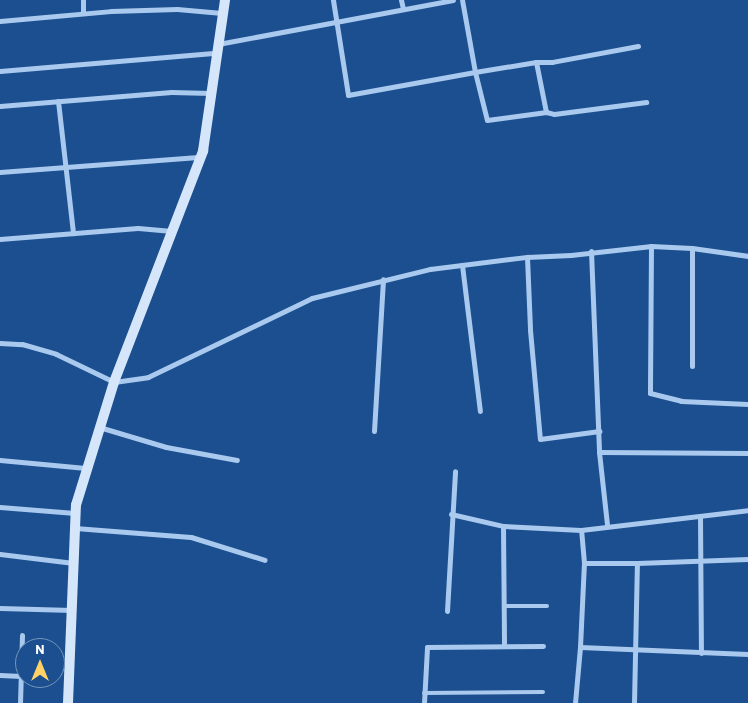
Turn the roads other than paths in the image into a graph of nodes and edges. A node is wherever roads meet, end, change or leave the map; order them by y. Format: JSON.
{"nodes":[{"id":1,"x":83,"y":0,"type":"edge"},
{"id":2,"x":225,"y":0,"type":"edge"},
{"id":3,"x":333,"y":0,"type":"edge"},
{"id":4,"x":401,"y":0,"type":"edge"},
{"id":5,"x":454,"y":0,"type":"edge"},
{"id":6,"x":462,"y":0,"type":"edge"},
{"id":7,"x":403,"y":10,"type":"junction"},
{"id":8,"x":83,"y":13,"type":"junction"},
{"id":9,"x":222,"y":13,"type":"junction"},
{"id":10,"x":0,"y":20,"type":"edge"},
{"id":11,"x":337,"y":22,"type":"junction"},
{"id":12,"x":638,"y":46,"type":"dead end"},
{"id":13,"x":217,"y":49,"type":"junction"},
{"id":14,"x":536,"y":62,"type":"junction"},
{"id":15,"x":0,"y":71,"type":"edge"},
{"id":16,"x":475,"y":72,"type":"junction"},
{"id":17,"x":211,"y":93,"type":"junction"},
{"id":18,"x":58,"y":101,"type":"junction"},
{"id":19,"x":646,"y":102,"type":"dead end"},
{"id":20,"x":0,"y":106,"type":"edge"},
{"id":21,"x":546,"y":112,"type":"junction"},
{"id":22,"x":201,"y":157,"type":"junction"},
{"id":23,"x":66,"y":167,"type":"junction"},
{"id":24,"x":0,"y":172,"type":"edge"},
{"id":25,"x":172,"y":231,"type":"junction"},
{"id":26,"x":73,"y":233,"type":"junction"},
{"id":27,"x":0,"y":239,"type":"edge"},
{"id":28,"x":651,"y":246,"type":"junction"},
{"id":29,"x":692,"y":248,"type":"junction"},
{"id":30,"x":591,"y":251,"type":"junction"},
{"id":31,"x":748,"y":256,"type":"edge"},
{"id":32,"x":527,"y":257,"type":"junction"},
{"id":33,"x":462,"y":265,"type":"junction"},
{"id":34,"x":383,"y":279,"type":"junction"},
{"id":35,"x":0,"y":343,"type":"edge"},
{"id":36,"x":692,"y":366,"type":"dead end"},
{"id":37,"x":114,"y":382,"type":"junction"},
{"id":38,"x":748,"y":404,"type":"edge"},
{"id":39,"x":480,"y":411,"type":"dead end"},
{"id":40,"x":99,"y":427,"type":"junction"},
{"id":41,"x":374,"y":431,"type":"dead end"},
{"id":42,"x":599,"y":431,"type":"junction"},
{"id":43,"x":599,"y":452,"type":"junction"},
{"id":44,"x":748,"y":453,"type":"edge"},
{"id":45,"x":0,"y":460,"type":"edge"},
{"id":46,"x":237,"y":460,"type":"dead end"},
{"id":47,"x":86,"y":468,"type":"junction"},
{"id":48,"x":454,"y":470,"type":"dead end"},
{"id":49,"x":0,"y":507,"type":"edge"},
{"id":50,"x":748,"y":510,"type":"edge"},
{"id":51,"x":76,"y":513,"type":"junction"},
{"id":52,"x":451,"y":514,"type":"junction"},
{"id":53,"x":700,"y":516,"type":"junction"},
{"id":54,"x":607,"y":525,"type":"junction"},
{"id":55,"x":503,"y":526,"type":"junction"},
{"id":56,"x":75,"y":528,"type":"junction"},
{"id":57,"x":581,"y":530,"type":"junction"},
{"id":58,"x":0,"y":554,"type":"edge"},
{"id":59,"x":748,"y":559,"type":"edge"},
{"id":60,"x":265,"y":560,"type":"dead end"},
{"id":61,"x":702,"y":561,"type":"junction"},
{"id":62,"x":74,"y":563,"type":"junction"},
{"id":63,"x":584,"y":563,"type":"junction"},
{"id":64,"x":637,"y":563,"type":"junction"},
{"id":65,"x":506,"y":606,"type":"junction"},
{"id":66,"x":547,"y":606,"type":"dead end"},
{"id":67,"x":0,"y":608,"type":"edge"},
{"id":68,"x":72,"y":610,"type":"junction"},
{"id":69,"x":447,"y":611,"type":"dead end"},
{"id":70,"x":22,"y":635,"type":"dead end"},
{"id":71,"x":22,"y":638,"type":"edge"},
{"id":72,"x":504,"y":646,"type":"junction"},
{"id":73,"x":542,"y":646,"type":"dead end"},
{"id":74,"x":580,"y":647,"type":"junction"},
{"id":75,"x":636,"y":649,"type":"junction"},
{"id":76,"x":701,"y":653,"type":"junction"},
{"id":77,"x":748,"y":654,"type":"edge"},
{"id":78,"x":0,"y":675,"type":"edge"},
{"id":79,"x":15,"y":676,"type":"edge"},
{"id":80,"x":21,"y":688,"type":"edge"},
{"id":81,"x":543,"y":692,"type":"dead end"},
{"id":82,"x":424,"y":693,"type":"junction"},
{"id":83,"x":20,"y":703,"type":"edge"},
{"id":84,"x":68,"y":703,"type":"edge"},
{"id":85,"x":424,"y":703,"type":"edge"},
{"id":86,"x":575,"y":703,"type":"edge"},
{"id":87,"x":634,"y":703,"type":"edge"}],
"edges":[{"from":1,"to":8,"type":"street"},
{"from":2,"to":9,"type":"street"},
{"from":3,"to":11,"type":"street"},
{"from":4,"to":7,"type":"street"},
{"from":5,"to":7,"type":"street"},
{"from":6,"to":16,"type":"street"},
{"from":7,"to":11,"type":"street"},
{"from":8,"to":9,"type":"street"},
{"from":8,"to":10,"type":"street"},
{"from":9,"to":13,"type":"street"},
{"from":11,"to":13,"type":"street"},
{"from":11,"to":16,"type":"street"},
{"from":12,"to":14,"type":"street"},
{"from":13,"to":15,"type":"street"},
{"from":13,"to":17,"type":"street"},
{"from":14,"to":16,"type":"street"},
{"from":14,"to":21,"type":"street"},
{"from":16,"to":21,"type":"street"},
{"from":17,"to":18,"type":"street"},
{"from":17,"to":22,"type":"street"},
{"from":18,"to":20,"type":"street"},
{"from":18,"to":23,"type":"street"},
{"from":19,"to":21,"type":"street"},
{"from":22,"to":23,"type":"street"},
{"from":22,"to":25,"type":"street"},
{"from":23,"to":24,"type":"street"},
{"from":23,"to":26,"type":"street"},
{"from":25,"to":26,"type":"street"},
{"from":25,"to":37,"type":"street"},
{"from":26,"to":27,"type":"street"},
{"from":28,"to":29,"type":"street"},
{"from":28,"to":30,"type":"street"},
{"from":28,"to":38,"type":"street"},
{"from":29,"to":31,"type":"street"},
{"from":29,"to":36,"type":"street"},
{"from":30,"to":32,"type":"street"},
{"from":30,"to":42,"type":"street"},
{"from":32,"to":33,"type":"street"},
{"from":32,"to":42,"type":"street"},
{"from":33,"to":34,"type":"street"},
{"from":33,"to":39,"type":"street"},
{"from":34,"to":37,"type":"street"},
{"from":34,"to":41,"type":"street"},
{"from":35,"to":37,"type":"street"},
{"from":37,"to":40,"type":"street"},
{"from":40,"to":46,"type":"street"},
{"from":40,"to":47,"type":"street"},
{"from":42,"to":43,"type":"street"},
{"from":43,"to":44,"type":"street"},
{"from":43,"to":54,"type":"street"},
{"from":45,"to":47,"type":"street"},
{"from":47,"to":51,"type":"street"},
{"from":48,"to":52,"type":"street"},
{"from":49,"to":51,"type":"street"},
{"from":50,"to":53,"type":"street"},
{"from":51,"to":56,"type":"street"},
{"from":52,"to":55,"type":"street"},
{"from":52,"to":69,"type":"street"},
{"from":53,"to":54,"type":"street"},
{"from":53,"to":61,"type":"street"},
{"from":54,"to":57,"type":"street"},
{"from":55,"to":57,"type":"street"},
{"from":55,"to":65,"type":"street"},
{"from":56,"to":60,"type":"street"},
{"from":56,"to":62,"type":"street"},
{"from":57,"to":63,"type":"street"},
{"from":58,"to":62,"type":"street"},
{"from":59,"to":61,"type":"street"},
{"from":61,"to":64,"type":"street"},
{"from":61,"to":76,"type":"street"},
{"from":62,"to":68,"type":"street"},
{"from":63,"to":64,"type":"street"},
{"from":63,"to":74,"type":"street"},
{"from":64,"to":75,"type":"street"},
{"from":65,"to":66,"type":"lane"},
{"from":65,"to":72,"type":"street"},
{"from":67,"to":68,"type":"street"},
{"from":68,"to":84,"type":"street"},
{"from":70,"to":71,"type":"street"},
{"from":72,"to":73,"type":"street"},
{"from":72,"to":82,"type":"street"},
{"from":74,"to":75,"type":"street"},
{"from":74,"to":86,"type":"street"},
{"from":75,"to":76,"type":"street"},
{"from":75,"to":87,"type":"street"},
{"from":76,"to":77,"type":"street"},
{"from":78,"to":79,"type":"street"},
{"from":80,"to":83,"type":"street"},
{"from":81,"to":82,"type":"lane"},
{"from":82,"to":85,"type":"street"}]}
